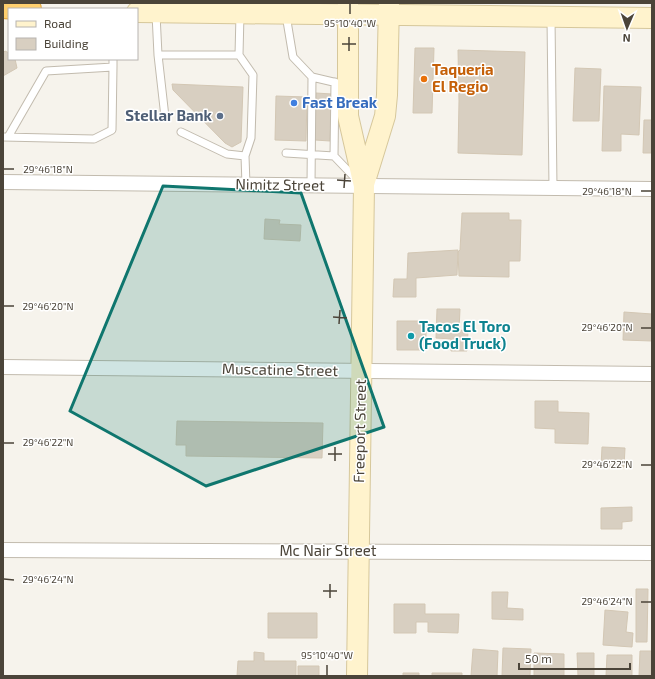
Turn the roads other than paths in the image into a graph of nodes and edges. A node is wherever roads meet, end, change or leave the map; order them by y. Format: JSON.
{"nodes":[{"id":1,"x":210,"y":3,"type":"edge"},
{"id":2,"x":432,"y":3,"type":"edge"},
{"id":3,"x":3,"y":7,"type":"edge"},
{"id":4,"x":16,"y":8,"type":"edge"},
{"id":5,"x":348,"y":8,"type":"edge"},
{"id":6,"x":389,"y":9,"type":"edge"},
{"id":7,"x":146,"y":12,"type":"edge"},
{"id":8,"x":191,"y":12,"type":"junction"},
{"id":9,"x":240,"y":12,"type":"junction"},
{"id":10,"x":286,"y":13,"type":"junction"},
{"id":11,"x":491,"y":16,"type":"junction"},
{"id":12,"x":551,"y":17,"type":"junction"},
{"id":13,"x":652,"y":18,"type":"edge"},
{"id":14,"x":158,"y":54,"type":"junction"},
{"id":15,"x":239,"y":55,"type":"junction"},
{"id":16,"x":113,"y":60,"type":"edge"},
{"id":17,"x":113,"y":67,"type":"junction"},
{"id":18,"x":312,"y":77,"type":"junction"},
{"id":19,"x":341,"y":84,"type":"junction"},
{"id":20,"x":165,"y":117,"type":"dead end"},
{"id":21,"x":181,"y":132,"type":"dead end"},
{"id":22,"x":6,"y":137,"type":"edge"},
{"id":23,"x":286,"y":153,"type":"dead end"},
{"id":24,"x":311,"y":154,"type":"junction"},
{"id":25,"x":245,"y":156,"type":"junction"},
{"id":26,"x":334,"y":156,"type":"junction"},
{"id":27,"x":3,"y":182,"type":"edge"},
{"id":28,"x":246,"y":184,"type":"junction"},
{"id":29,"x":311,"y":185,"type":"junction"},
{"id":30,"x":364,"y":186,"type":"junction"},
{"id":31,"x":553,"y":188,"type":"junction"},
{"id":32,"x":652,"y":189,"type":"edge"},
{"id":33,"x":3,"y":367,"type":"edge"},
{"id":34,"x":361,"y":371,"type":"junction"},
{"id":35,"x":652,"y":374,"type":"edge"},
{"id":36,"x":3,"y":550,"type":"edge"},
{"id":37,"x":358,"y":551,"type":"junction"},
{"id":38,"x":652,"y":554,"type":"edge"},
{"id":39,"x":357,"y":676,"type":"edge"}],
"edges":[{"from":1,"to":8,"type":"main road"},
{"from":2,"to":11,"type":"main road"},
{"from":3,"to":4,"type":"highway"},
{"from":5,"to":6,"type":"main road"},
{"from":5,"to":10,"type":"main road"},
{"from":5,"to":19,"type":"main road","name":"Freeport Street"},
{"from":6,"to":11,"type":"main road"},
{"from":6,"to":30,"type":"main road","name":"Freeport Street"},
{"from":7,"to":8,"type":"main road"},
{"from":7,"to":14,"type":"lane"},
{"from":8,"to":9,"type":"main road"},
{"from":9,"to":10,"type":"main road"},
{"from":9,"to":15,"type":"lane"},
{"from":10,"to":18,"type":"lane"},
{"from":11,"to":12,"type":"main road"},
{"from":12,"to":13,"type":"main road"},
{"from":12,"to":31,"type":"lane"},
{"from":14,"to":15,"type":"lane"},
{"from":14,"to":20,"type":"lane"},
{"from":15,"to":25,"type":"lane"},
{"from":16,"to":17,"type":"lane"},
{"from":17,"to":22,"type":"lane"},
{"from":17,"to":22,"type":"lane"},
{"from":18,"to":19,"type":"lane"},
{"from":18,"to":24,"type":"lane"},
{"from":19,"to":26,"type":"lane"},
{"from":19,"to":30,"type":"main road","name":"Freeport Street"},
{"from":21,"to":25,"type":"lane"},
{"from":23,"to":24,"type":"lane"},
{"from":24,"to":26,"type":"lane"},
{"from":24,"to":29,"type":"lane"},
{"from":25,"to":28,"type":"lane"},
{"from":26,"to":30,"type":"lane"},
{"from":27,"to":28,"type":"street","name":"Nimitz Street"},
{"from":28,"to":29,"type":"street","name":"Nimitz Street"},
{"from":29,"to":30,"type":"street","name":"Nimitz Street"},
{"from":30,"to":31,"type":"street","name":"Nimitz Street"},
{"from":30,"to":34,"type":"main road","name":"Freeport Street"},
{"from":31,"to":32,"type":"street","name":"Nimitz Street"},
{"from":33,"to":34,"type":"street","name":"Muscatine Street"},
{"from":34,"to":35,"type":"street","name":"Muscatine Street"},
{"from":34,"to":37,"type":"main road","name":"Freeport Street"},
{"from":36,"to":37,"type":"street","name":"Mc Nair Street"},
{"from":37,"to":38,"type":"street","name":"Mc Nair Street"},
{"from":37,"to":39,"type":"main road","name":"Freeport Street"}]}
